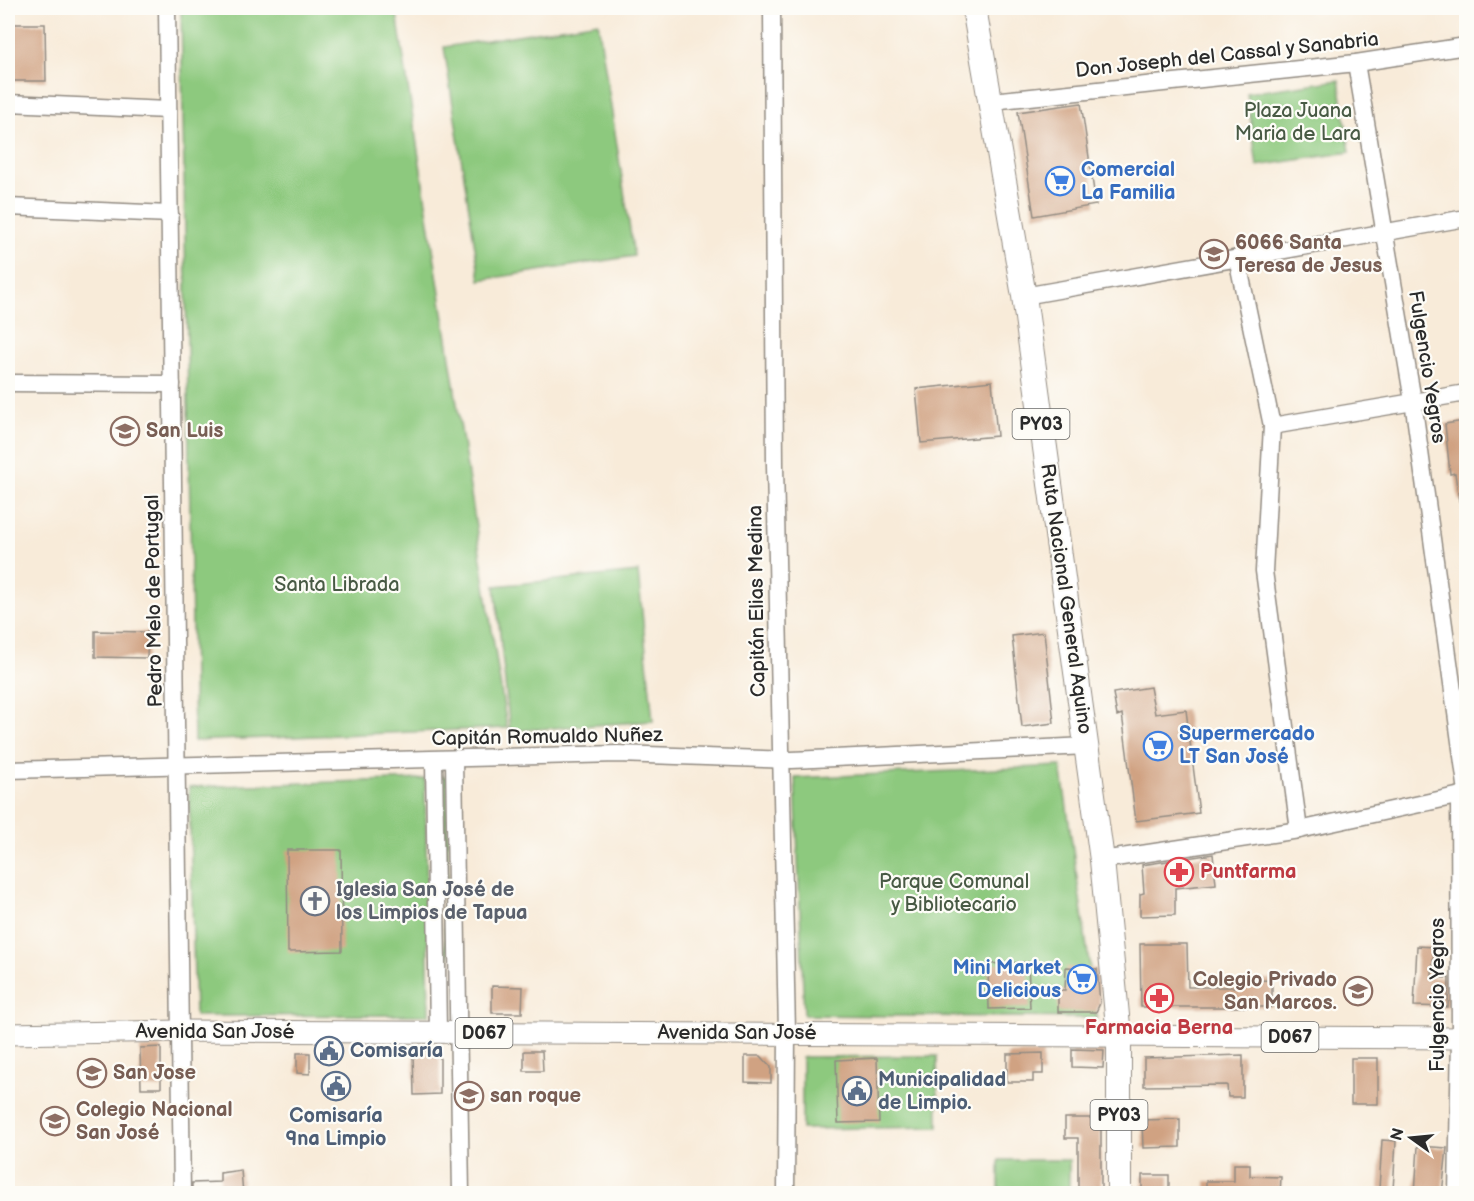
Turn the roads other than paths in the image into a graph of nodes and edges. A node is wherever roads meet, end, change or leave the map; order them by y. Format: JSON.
{"nodes":[{"id":1,"x":167,"y":8,"type":"edge"},
{"id":2,"x":772,"y":8,"type":"edge"},
{"id":3,"x":974,"y":8,"type":"edge"},
{"id":4,"x":1467,"y":46,"type":"edge"},
{"id":5,"x":1356,"y":63,"type":"junction"},
{"id":6,"x":992,"y":101,"type":"junction"},
{"id":7,"x":8,"y":103,"type":"edge"},
{"id":8,"x":168,"y":110,"type":"junction"},
{"id":9,"x":8,"y":207,"type":"edge"},
{"id":10,"x":170,"y":214,"type":"junction"},
{"id":11,"x":1467,"y":218,"type":"edge"},
{"id":12,"x":1384,"y":232,"type":"junction"},
{"id":13,"x":1237,"y":258,"type":"junction"},
{"id":14,"x":1024,"y":296,"type":"junction"},
{"id":15,"x":8,"y":383,"type":"edge"},
{"id":16,"x":172,"y":384,"type":"junction"},
{"id":17,"x":1467,"y":393,"type":"edge"},
{"id":18,"x":1413,"y":401,"type":"junction"},
{"id":19,"x":1272,"y":426,"type":"junction"},
{"id":20,"x":1087,"y":746,"type":"junction"},
{"id":21,"x":454,"y":760,"type":"junction"},
{"id":22,"x":781,"y":760,"type":"junction"},
{"id":23,"x":434,"y":761,"type":"junction"},
{"id":24,"x":177,"y":766,"type":"junction"},
{"id":25,"x":8,"y":770,"type":"edge"},
{"id":26,"x":1464,"y":792,"type":"edge"},
{"id":27,"x":1299,"y":830,"type":"junction"},
{"id":28,"x":1102,"y":860,"type":"junction"},
{"id":29,"x":180,"y":1031,"type":"junction"},
{"id":30,"x":448,"y":1032,"type":"junction"},
{"id":31,"x":788,"y":1032,"type":"junction"},
{"id":32,"x":8,"y":1034,"type":"edge"},
{"id":33,"x":1119,"y":1036,"type":"junction"},
{"id":34,"x":1463,"y":1038,"type":"edge"},
{"id":35,"x":182,"y":1194,"type":"edge"},
{"id":36,"x":460,"y":1194,"type":"edge"},
{"id":37,"x":786,"y":1194,"type":"edge"},
{"id":38,"x":1119,"y":1194,"type":"edge"},
{"id":39,"x":1457,"y":1194,"type":"edge"}],
"edges":[{"from":1,"to":8,"type":"street","name":"Pedro Melo de Portugal"},
{"from":2,"to":22,"type":"street","name":"Capitán Elias Medina"},
{"from":3,"to":6,"type":"highway","name":"Ruta Nacional General Aquino","number":"PY03"},
{"from":4,"to":5,"type":"street","name":"Don Joseph del Cassal y Sanabria"},
{"from":5,"to":6,"type":"street","name":"Don Joseph del Cassal y Sanabria"},
{"from":5,"to":12,"type":"street","name":"Fulgencio Yegros"},
{"from":6,"to":14,"type":"highway","name":"Ruta Nacional General Aquino","number":"PY03"},
{"from":7,"to":8,"type":"street"},
{"from":8,"to":10,"type":"street","name":"Pedro Melo de Portugal"},
{"from":9,"to":10,"type":"street"},
{"from":10,"to":16,"type":"street","name":"Pedro Melo de Portugal"},
{"from":11,"to":12,"type":"street"},
{"from":12,"to":13,"type":"street"},
{"from":12,"to":18,"type":"street","name":"Fulgencio Yegros"},
{"from":13,"to":14,"type":"street"},
{"from":13,"to":19,"type":"street"},
{"from":14,"to":20,"type":"highway","name":"Ruta Nacional General Aquino","number":"PY03"},
{"from":15,"to":16,"type":"street"},
{"from":16,"to":24,"type":"street","name":"Pedro Melo de Portugal"},
{"from":17,"to":18,"type":"street"},
{"from":18,"to":19,"type":"street"},
{"from":18,"to":26,"type":"street","name":"Fulgencio Yegros"},
{"from":19,"to":27,"type":"street"},
{"from":20,"to":22,"type":"street","name":"Capitán Romualdo Nuñez"},
{"from":20,"to":28,"type":"highway","name":"Ruta Nacional General Aquino","number":"PY03"},
{"from":21,"to":22,"type":"street","name":"Capitán Romualdo Nuñez"},
{"from":21,"to":23,"type":"street","name":"Capitán Romualdo Nuñez"},
{"from":21,"to":30,"type":"street"},
{"from":22,"to":31,"type":"street","name":"Capitán Elias Medina"},
{"from":23,"to":24,"type":"street","name":"Capitán Romualdo Nuñez"},
{"from":23,"to":30,"type":"street"},
{"from":24,"to":25,"type":"street","name":"Capitán Romualdo Nuñez"},
{"from":24,"to":29,"type":"street","name":"Pedro Melo de Portugal"},
{"from":26,"to":27,"type":"street"},
{"from":26,"to":34,"type":"street","name":"Fulgencio Yegros"},
{"from":27,"to":28,"type":"street"},
{"from":28,"to":33,"type":"highway","name":"Ruta Nacional General Aquino","number":"PY03"},
{"from":29,"to":30,"type":"main road","name":"Avenida San José","number":"D067"},
{"from":29,"to":32,"type":"main road","name":"Avenida San José","number":"D067"},
{"from":29,"to":35,"type":"street","name":"Pedro Melo de Portugal"},
{"from":30,"to":31,"type":"main road","name":"Avenida San José","number":"D067"},
{"from":30,"to":36,"type":"street"},
{"from":31,"to":33,"type":"main road","name":"Avenida San José","number":"D067"},
{"from":31,"to":37,"type":"street","name":"Capitán Elias Medina"},
{"from":33,"to":34,"type":"main road","name":"Avenida San José","number":"D067"},
{"from":33,"to":38,"type":"highway","name":"Ruta Nacional General Aquino","number":"PY03"},
{"from":34,"to":39,"type":"street","name":"Fulgencio Yegros"}]}
